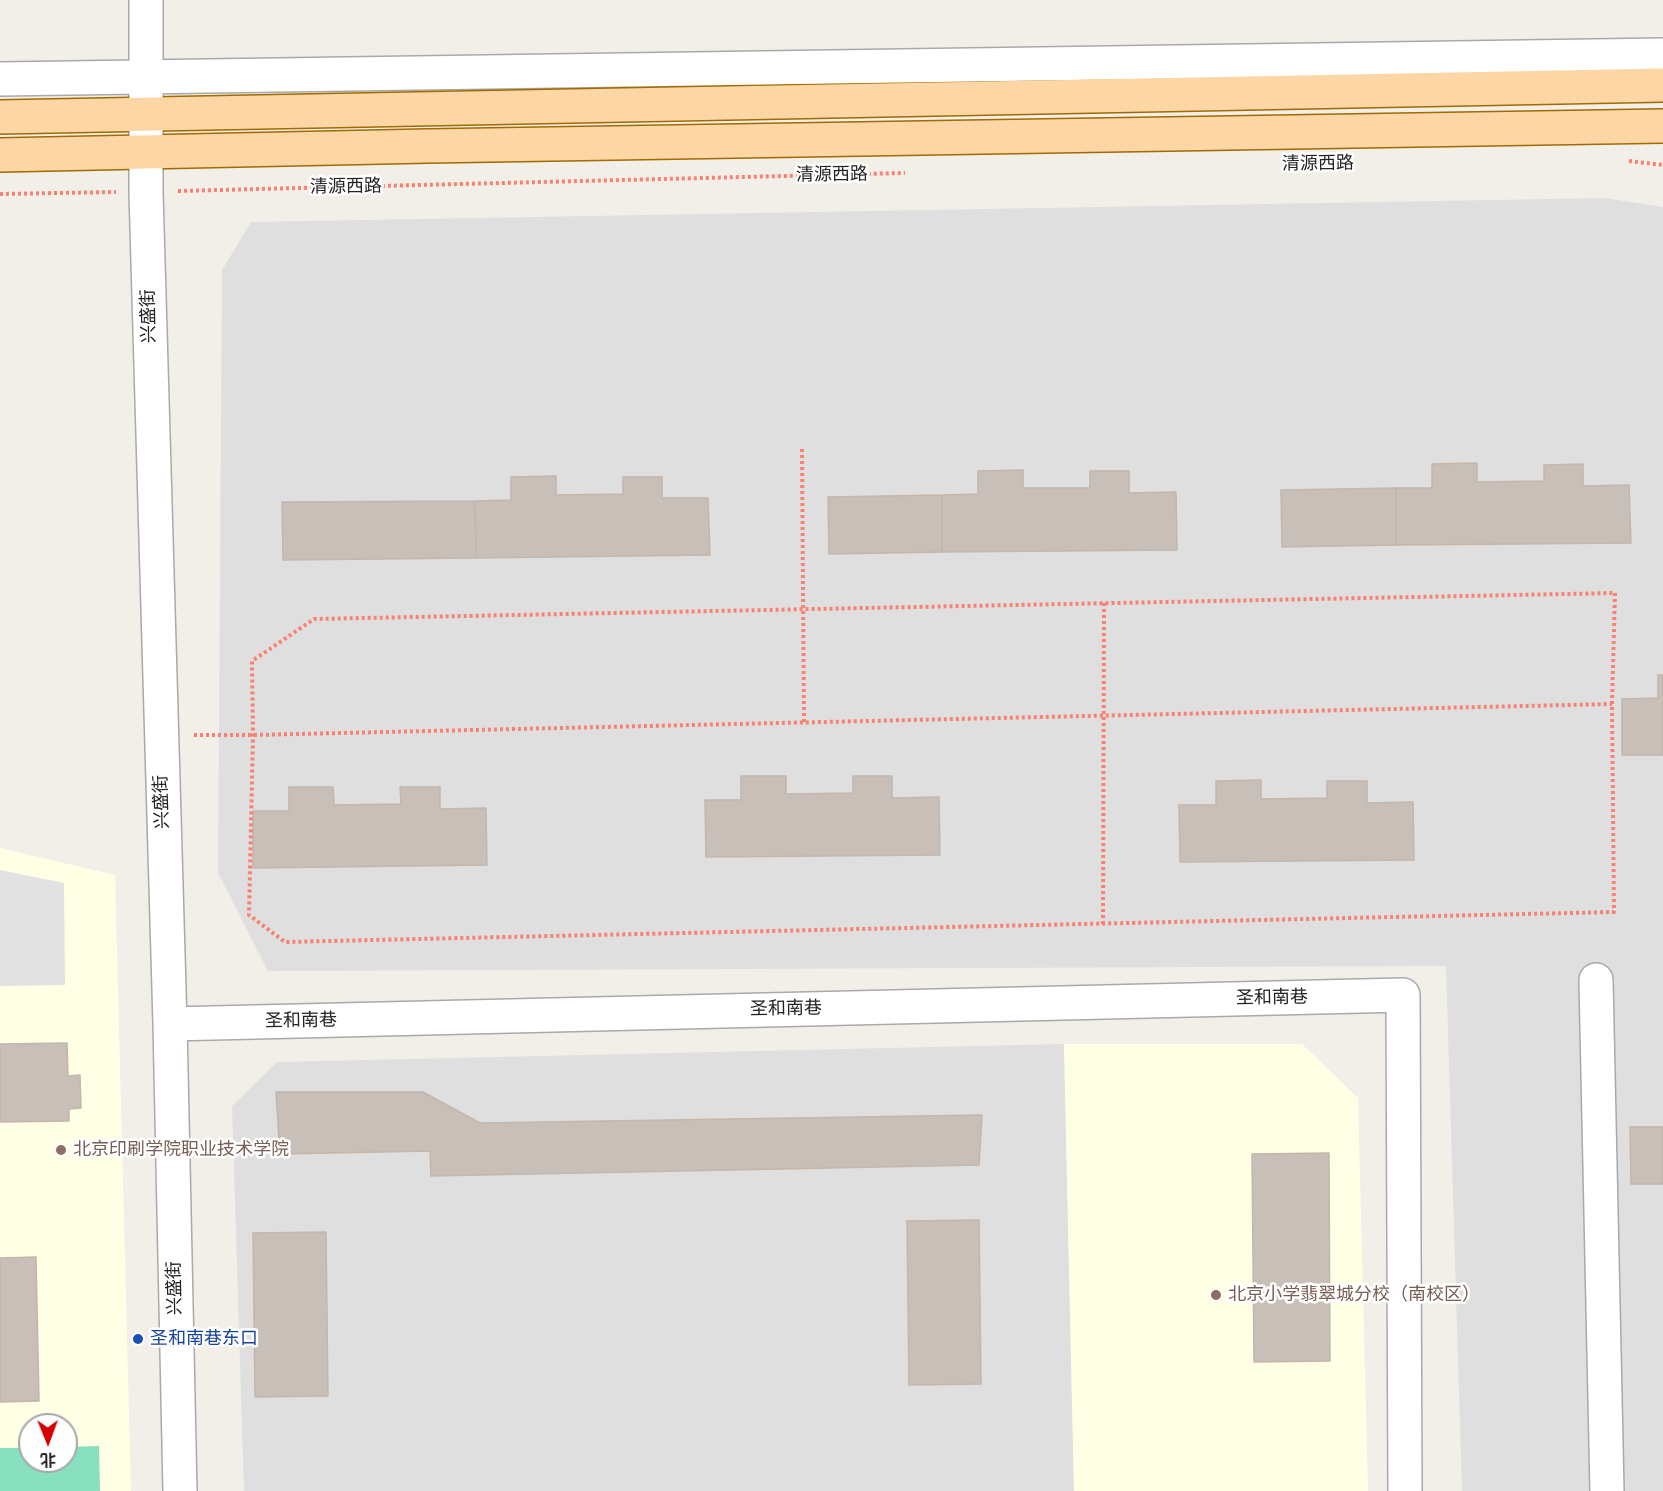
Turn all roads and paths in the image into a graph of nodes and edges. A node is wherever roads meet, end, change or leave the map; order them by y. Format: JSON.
{"nodes":[{"id":1,"x":146,"y":0,"type":"edge"},
{"id":2,"x":1663,"y":55,"type":"edge"},
{"id":3,"x":147,"y":76,"type":"junction"},
{"id":4,"x":0,"y":79,"type":"edge"},
{"id":5,"x":1663,"y":85,"type":"edge"},
{"id":6,"x":146,"y":114,"type":"junction"},
{"id":7,"x":0,"y":117,"type":"edge"},
{"id":8,"x":1663,"y":126,"type":"edge"},
{"id":9,"x":146,"y":153,"type":"junction"},
{"id":10,"x":0,"y":155,"type":"edge"},
{"id":11,"x":1622,"y":160,"type":"dead end"},
{"id":12,"x":1663,"y":165,"type":"edge"},
{"id":13,"x":908,"y":173,"type":"dead end"},
{"id":14,"x":146,"y":192,"type":"junction"},
{"id":15,"x":0,"y":194,"type":"edge"},
{"id":16,"x":802,"y":449,"type":"dead end"},
{"id":17,"x":1104,"y":603,"type":"junction"},
{"id":18,"x":802,"y":609,"type":"junction"},
{"id":19,"x":1612,"y":704,"type":"junction"},
{"id":20,"x":1103,"y":715,"type":"junction"},
{"id":21,"x":804,"y":723,"type":"junction"},
{"id":22,"x":160,"y":734,"type":"junction"},
{"id":23,"x":253,"y":735,"type":"junction"},
{"id":24,"x":1102,"y":924,"type":"junction"},
{"id":25,"x":1596,"y":980,"type":"dead end"},
{"id":26,"x":170,"y":1024,"type":"junction"},
{"id":27,"x":180,"y":1491,"type":"edge"},
{"id":28,"x":1405,"y":1491,"type":"edge"},
{"id":29,"x":1607,"y":1491,"type":"edge"}],
"edges":[{"from":1,"to":3,"type":"street","name":"兴盛街"},
{"from":2,"to":3,"type":"street"},
{"from":3,"to":4,"type":"street"},
{"from":3,"to":6,"type":"street","name":"兴盛街"},
{"from":5,"to":6,"type":"main road"},
{"from":6,"to":7,"type":"main road"},
{"from":6,"to":9,"type":"street","name":"兴盛街"},
{"from":8,"to":9,"type":"main road","name":"清源西路"},
{"from":9,"to":10,"type":"main road","name":"清源西路"},
{"from":9,"to":14,"type":"street","name":"兴盛街"},
{"from":11,"to":12,"type":"path"},
{"from":13,"to":14,"type":"path","name":"清源西路"},
{"from":14,"to":15,"type":"path","name":"清源西路"},
{"from":14,"to":22,"type":"street","name":"兴盛街"},
{"from":16,"to":18,"type":"path"},
{"from":17,"to":18,"type":"path"},
{"from":17,"to":19,"type":"path"},
{"from":17,"to":20,"type":"path"},
{"from":18,"to":21,"type":"path"},
{"from":18,"to":23,"type":"path"},
{"from":19,"to":20,"type":"path"},
{"from":19,"to":24,"type":"path"},
{"from":20,"to":21,"type":"path"},
{"from":20,"to":24,"type":"path"},
{"from":21,"to":23,"type":"path"},
{"from":22,"to":23,"type":"path"},
{"from":22,"to":26,"type":"street","name":"兴盛街"},
{"from":23,"to":24,"type":"path"},
{"from":25,"to":29,"type":"street"},
{"from":26,"to":27,"type":"street","name":"兴盛街"},
{"from":26,"to":28,"type":"street","name":"圣和南巷"}]}
